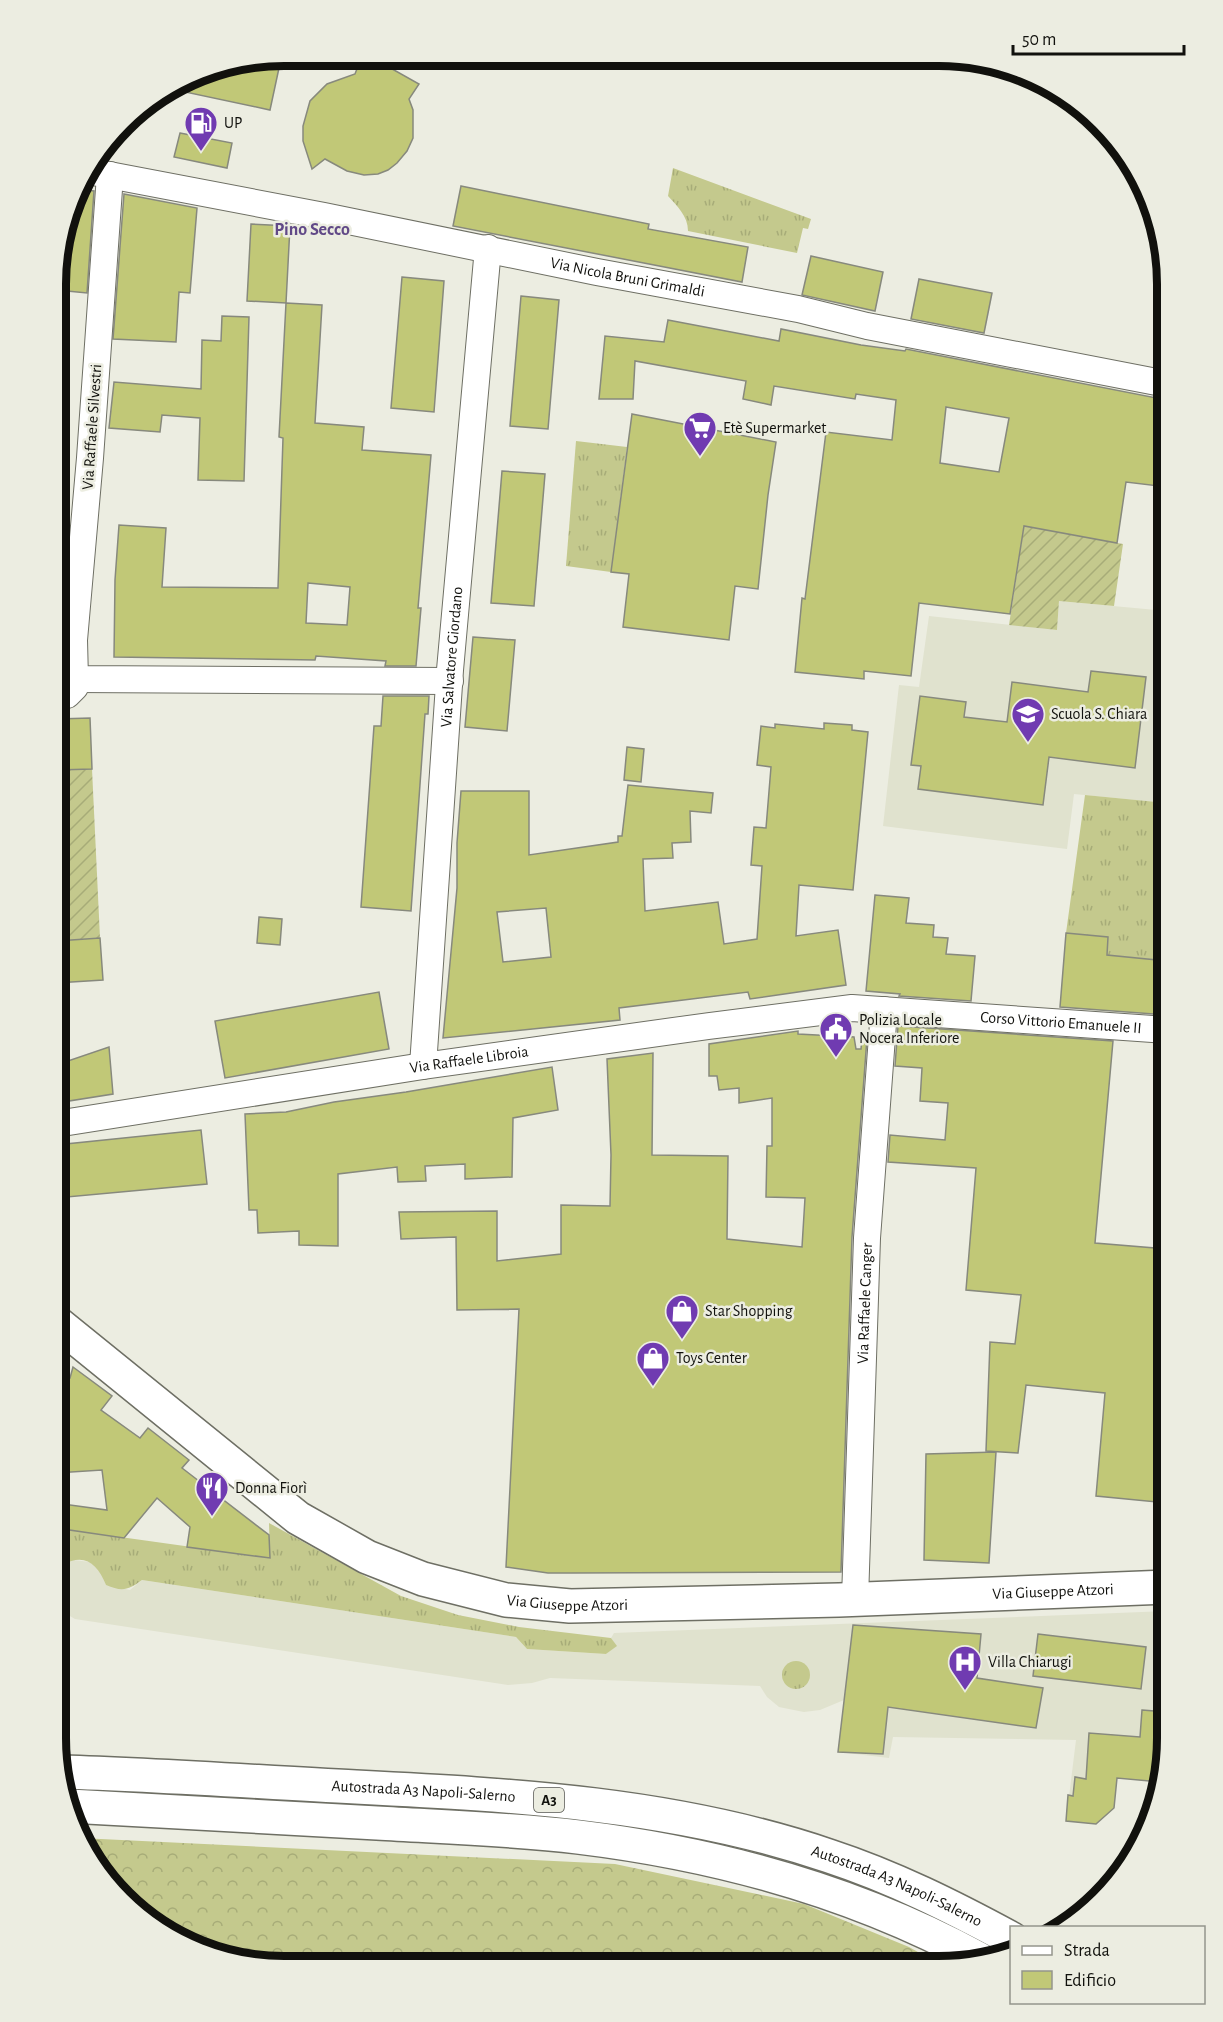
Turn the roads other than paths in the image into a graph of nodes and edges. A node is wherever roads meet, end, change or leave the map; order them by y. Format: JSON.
{"nodes":[{"id":1,"x":99,"y":173,"type":"edge"},
{"id":2,"x":488,"y":248,"type":"junction"},
{"id":3,"x":1157,"y":382,"type":"edge"},
{"id":4,"x":75,"y":679,"type":"junction"},
{"id":5,"x":450,"y":681,"type":"junction"},
{"id":6,"x":66,"y":695,"type":"edge"},
{"id":7,"x":884,"y":1010,"type":"junction"},
{"id":8,"x":1157,"y":1029,"type":"edge"},
{"id":9,"x":423,"y":1066,"type":"junction"},
{"id":10,"x":66,"y":1122,"type":"edge"},
{"id":11,"x":66,"y":1330,"type":"edge"},
{"id":12,"x":1157,"y":1587,"type":"edge"},
{"id":13,"x":855,"y":1599,"type":"junction"},
{"id":14,"x":69,"y":1772,"type":"edge"},
{"id":15,"x":77,"y":1806,"type":"edge"},
{"id":16,"x":1010,"y":1938,"type":"edge"},
{"id":17,"x":969,"y":1954,"type":"edge"}],
"edges":[{"from":1,"to":2,"type":"street","name":"Via Nicola Bruni Grimaldi"},
{"from":1,"to":4,"type":"street","name":"Via Raffaele Silvestri"},
{"from":2,"to":3,"type":"street","name":"Via Nicola Bruni Grimaldi"},
{"from":2,"to":5,"type":"street","name":"Via Salvatore Giordano"},
{"from":4,"to":5,"type":"street"},
{"from":4,"to":6,"type":"street"},
{"from":5,"to":9,"type":"street","name":"Via Salvatore Giordano"},
{"from":7,"to":8,"type":"street","name":"Corso Vittorio Emanuele II"},
{"from":7,"to":9,"type":"street","name":"Via Raffaele Libroia"},
{"from":7,"to":13,"type":"street","name":"Via Raffaele Canger"},
{"from":9,"to":10,"type":"street","name":"Via Raffaele Libroia"},
{"from":11,"to":13,"type":"main road","name":"Via Giuseppe Atzori"},
{"from":12,"to":13,"type":"main road","name":"Via Giuseppe Atzori"},
{"from":14,"to":16,"type":"main road","name":"Autostrada A3 Napoli-Salerno","number":"A3"},
{"from":15,"to":17,"type":"main road","name":"Autostrada A3 Napoli-Salerno","number":"A3"}]}
